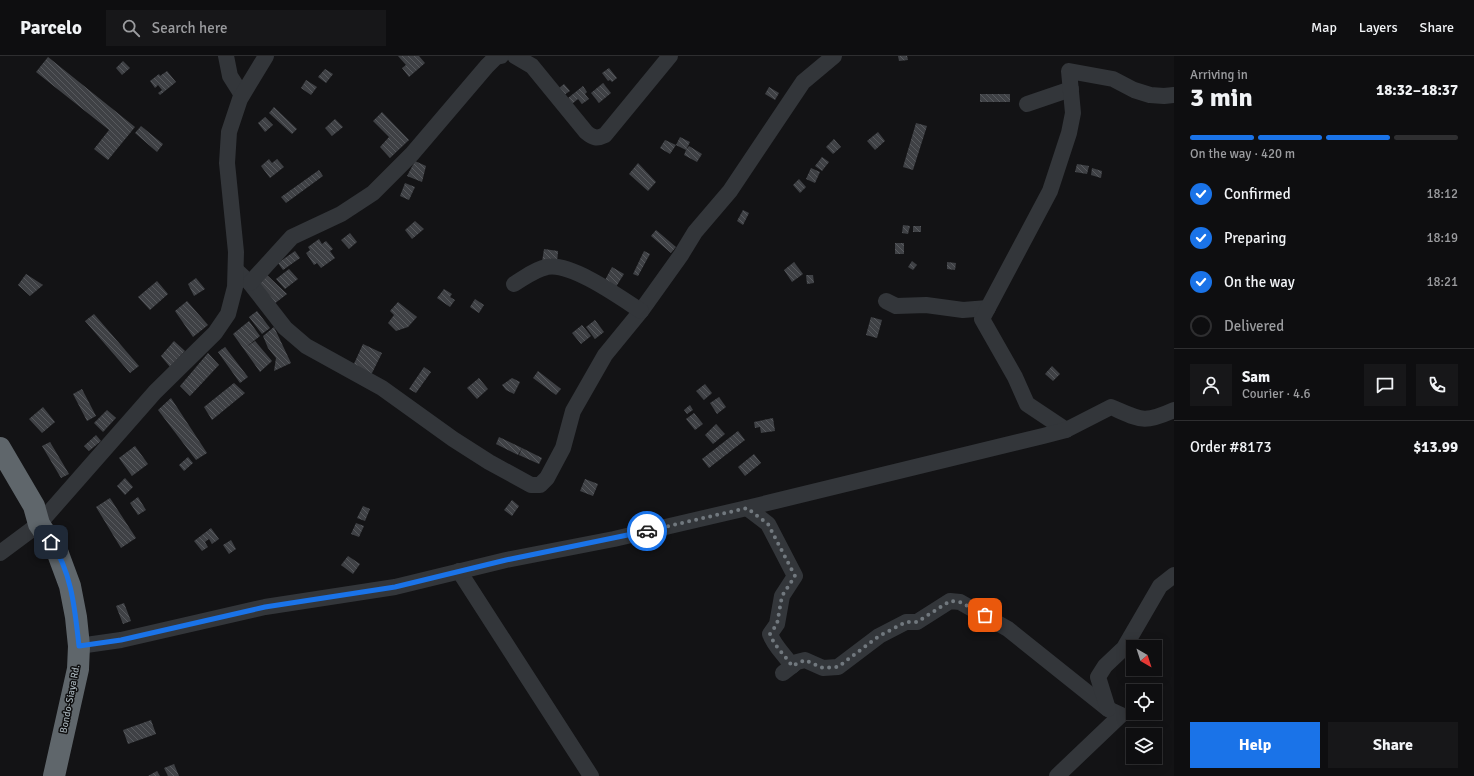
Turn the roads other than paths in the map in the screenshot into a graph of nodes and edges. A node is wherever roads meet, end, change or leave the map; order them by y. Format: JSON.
{"nodes":[{"id":1,"x":226,"y":56,"type":"edge"},
{"id":2,"x":266,"y":56,"type":"edge"},
{"id":3,"x":501,"y":56,"type":"edge"},
{"id":4,"x":515,"y":56,"type":"edge"},
{"id":5,"x":670,"y":56,"type":"edge"},
{"id":6,"x":834,"y":56,"type":"edge"},
{"id":7,"x":1071,"y":89,"type":"junction"},
{"id":8,"x":242,"y":95,"type":"junction"},
{"id":9,"x":1174,"y":95,"type":"edge"},
{"id":10,"x":1027,"y":104,"type":"dead end"},
{"id":11,"x":236,"y":270,"type":"junction"},
{"id":12,"x":250,"y":283,"type":"junction"},
{"id":13,"x":514,"y":284,"type":"dead end"},
{"id":14,"x":886,"y":301,"type":"dead end"},
{"id":15,"x":988,"y":308,"type":"junction"},
{"id":16,"x":641,"y":311,"type":"junction"},
{"id":17,"x":1174,"y":410,"type":"edge"},
{"id":18,"x":1066,"y":430,"type":"junction"},
{"id":19,"x":0,"y":448,"type":"edge"},
{"id":20,"x":747,"y":508,"type":"junction"},
{"id":21,"x":39,"y":524,"type":"junction"},
{"id":22,"x":0,"y":553,"type":"edge"},
{"id":23,"x":459,"y":572,"type":"junction"},
{"id":24,"x":1174,"y":575,"type":"edge"},
{"id":25,"x":79,"y":646,"type":"junction"},
{"id":26,"x":1108,"y":709,"type":"junction"},
{"id":27,"x":54,"y":776,"type":"edge"},
{"id":28,"x":591,"y":776,"type":"edge"},
{"id":29,"x":1057,"y":776,"type":"edge"}],
"edges":[{"from":1,"to":8,"type":"street"},
{"from":2,"to":8,"type":"street"},
{"from":3,"to":12,"type":"street"},
{"from":4,"to":5,"type":"street"},
{"from":6,"to":16,"type":"street"},
{"from":7,"to":9,"type":"street"},
{"from":7,"to":10,"type":"street"},
{"from":7,"to":15,"type":"street"},
{"from":8,"to":11,"type":"street"},
{"from":11,"to":12,"type":"street"},
{"from":11,"to":21,"type":"street"},
{"from":12,"to":16,"type":"street"},
{"from":13,"to":16,"type":"street"},
{"from":14,"to":15,"type":"street"},
{"from":15,"to":18,"type":"street"},
{"from":17,"to":18,"type":"street"},
{"from":18,"to":20,"type":"street"},
{"from":19,"to":21,"type":"highway","name":"Bondo-Siaya Rd."},
{"from":20,"to":23,"type":"street"},
{"from":20,"to":26,"type":"street"},
{"from":21,"to":22,"type":"street"},
{"from":21,"to":25,"type":"highway","name":"Bondo-Siaya Rd."},
{"from":23,"to":25,"type":"street"},
{"from":23,"to":28,"type":"street"},
{"from":24,"to":26,"type":"street"},
{"from":25,"to":27,"type":"highway","name":"Bondo-Siaya Rd."},
{"from":26,"to":29,"type":"street"}]}
